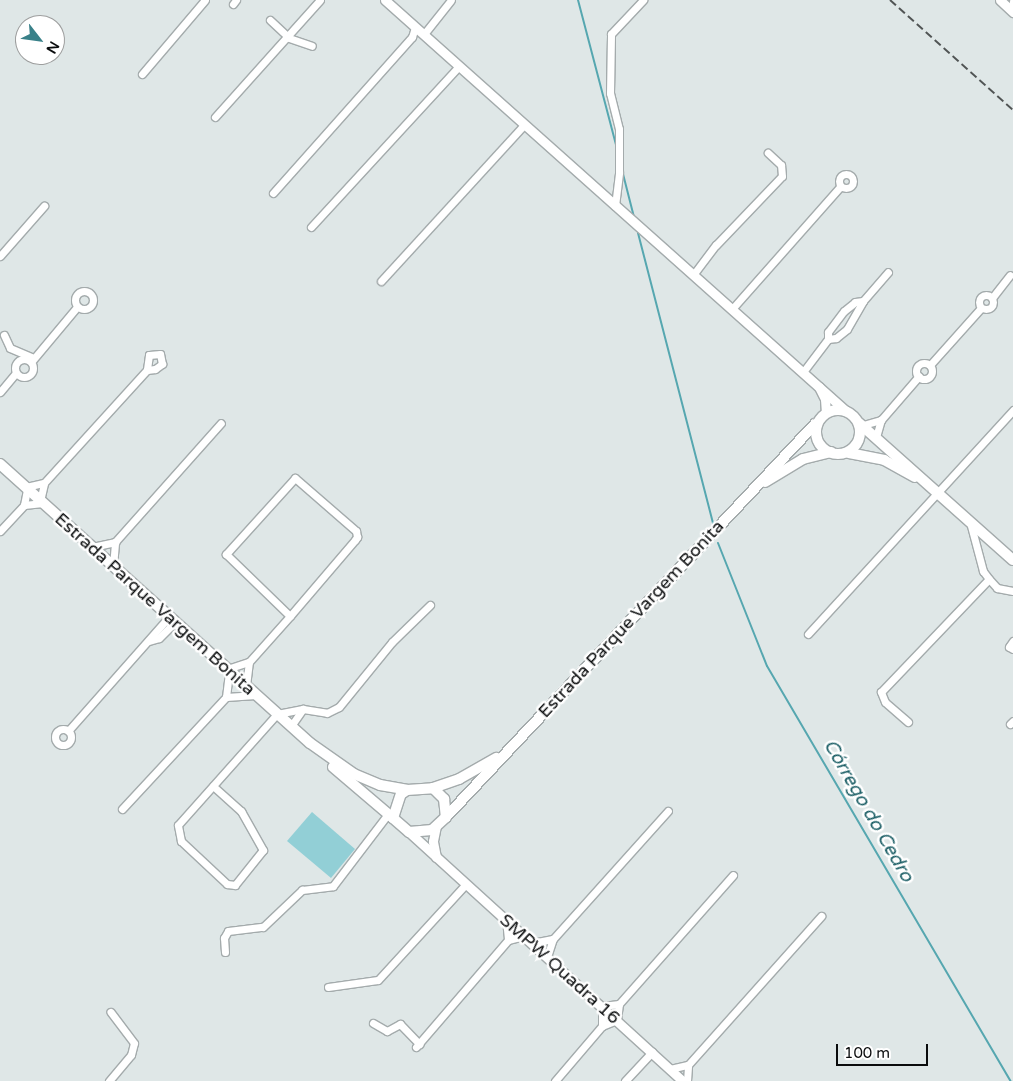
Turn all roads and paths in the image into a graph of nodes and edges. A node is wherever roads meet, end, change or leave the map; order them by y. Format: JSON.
{"nodes":[{"id":1,"x":204,"y":0,"type":"edge"},
{"id":2,"x":320,"y":0,"type":"edge"},
{"id":3,"x":385,"y":0,"type":"edge"},
{"id":4,"x":451,"y":0,"type":"edge"},
{"id":5,"x":643,"y":0,"type":"edge"},
{"id":6,"x":1000,"y":0,"type":"edge"},
{"id":7,"x":1013,"y":1,"type":"edge"},
{"id":8,"x":1013,"y":12,"type":"edge"},
{"id":9,"x":270,"y":20,"type":"dead end"},
{"id":10,"x":415,"y":27,"type":"junction"},
{"id":11,"x":424,"y":35,"type":"junction"},
{"id":12,"x":412,"y":37,"type":"junction"},
{"id":13,"x":289,"y":38,"type":"junction"},
{"id":14,"x":312,"y":46,"type":"dead end"},
{"id":15,"x":459,"y":66,"type":"junction"},
{"id":16,"x":142,"y":74,"type":"dead end"},
{"id":17,"x":214,"y":116,"type":"dead end"},
{"id":18,"x":524,"y":125,"type":"junction"},
{"id":19,"x":768,"y":153,"type":"dead end"},
{"id":20,"x":840,"y":186,"type":"dead end"},
{"id":21,"x":273,"y":193,"type":"dead end"},
{"id":22,"x":44,"y":206,"type":"dead end"},
{"id":23,"x":615,"y":206,"type":"junction"},
{"id":24,"x":311,"y":227,"type":"dead end"},
{"id":25,"x":0,"y":256,"type":"edge"},
{"id":26,"x":888,"y":272,"type":"dead end"},
{"id":27,"x":693,"y":275,"type":"junction"},
{"id":28,"x":1010,"y":275,"type":"dead end"},
{"id":29,"x":381,"y":281,"type":"dead end"},
{"id":30,"x":863,"y":301,"type":"junction"},
{"id":31,"x":77,"y":307,"type":"dead end"},
{"id":32,"x":732,"y":309,"type":"junction"},
{"id":33,"x":4,"y":335,"type":"dead end"},
{"id":34,"x":828,"y":339,"type":"junction"},
{"id":35,"x":32,"y":360,"type":"junction"},
{"id":36,"x":930,"y":365,"type":"junction"},
{"id":37,"x":147,"y":370,"type":"dead end"},
{"id":38,"x":803,"y":372,"type":"junction"},
{"id":39,"x":16,"y":373,"type":"junction"},
{"id":40,"x":919,"y":376,"type":"junction"},
{"id":41,"x":817,"y":384,"type":"junction"},
{"id":42,"x":0,"y":392,"type":"edge"},
{"id":43,"x":1013,"y":410,"type":"edge"},
{"id":44,"x":846,"y":411,"type":"junction"},
{"id":45,"x":826,"y":412,"type":"junction"},
{"id":46,"x":881,"y":420,"type":"junction"},
{"id":47,"x":221,"y":423,"type":"dead end"},
{"id":48,"x":815,"y":424,"type":"junction"},
{"id":49,"x":861,"y":424,"type":"junction"},
{"id":50,"x":876,"y":437,"type":"junction"},
{"id":51,"x":831,"y":452,"type":"junction"},
{"id":52,"x":849,"y":453,"type":"junction"},
{"id":53,"x":0,"y":464,"type":"edge"},
{"id":54,"x":44,"y":483,"type":"junction"},
{"id":55,"x":26,"y":488,"type":"junction"},
{"id":56,"x":750,"y":493,"type":"junction"},
{"id":57,"x":940,"y":496,"type":"junction"},
{"id":58,"x":42,"y":502,"type":"junction"},
{"id":59,"x":24,"y":505,"type":"junction"},
{"id":60,"x":970,"y":522,"type":"junction"},
{"id":61,"x":0,"y":531,"type":"edge"},
{"id":62,"x":115,"y":542,"type":"junction"},
{"id":63,"x":92,"y":547,"type":"junction"},
{"id":64,"x":1013,"y":560,"type":"edge"},
{"id":65,"x":113,"y":566,"type":"junction"},
{"id":66,"x":989,"y":579,"type":"junction"},
{"id":67,"x":1013,"y":591,"type":"edge"},
{"id":68,"x":430,"y":604,"type":"dead end"},
{"id":69,"x":290,"y":616,"type":"junction"},
{"id":70,"x":172,"y":619,"type":"junction"},
{"id":71,"x":808,"y":634,"type":"dead end"},
{"id":72,"x":1013,"y":641,"type":"edge"},
{"id":73,"x":1013,"y":649,"type":"edge"},
{"id":74,"x":249,"y":662,"type":"junction"},
{"id":75,"x":228,"y":670,"type":"junction"},
{"id":76,"x":246,"y":686,"type":"junction"},
{"id":77,"x":256,"y":695,"type":"junction"},
{"id":78,"x":226,"y":697,"type":"junction"},
{"id":79,"x":303,"y":710,"type":"junction"},
{"id":80,"x":277,"y":714,"type":"junction"},
{"id":81,"x":908,"y":722,"type":"dead end"},
{"id":82,"x":290,"y":726,"type":"junction"},
{"id":83,"x":68,"y":731,"type":"dead end"},
{"id":84,"x":310,"y":743,"type":"junction"},
{"id":85,"x":513,"y":746,"type":"junction"},
{"id":86,"x":213,"y":786,"type":"junction"},
{"id":87,"x":433,"y":788,"type":"junction"},
{"id":88,"x":407,"y":790,"type":"junction"},
{"id":89,"x":122,"y":809,"type":"dead end"},
{"id":90,"x":668,"y":811,"type":"dead end"},
{"id":91,"x":390,"y":816,"type":"junction"},
{"id":92,"x":446,"y":817,"type":"junction"},
{"id":93,"x":436,"y":826,"type":"junction"},
{"id":94,"x":408,"y":832,"type":"junction"},
{"id":95,"x":436,"y":857,"type":"junction"},
{"id":96,"x":733,"y":875,"type":"dead end"},
{"id":97,"x":466,"y":884,"type":"junction"},
{"id":98,"x":821,"y":916,"type":"dead end"},
{"id":99,"x":506,"y":920,"type":"junction"},
{"id":100,"x":524,"y":936,"type":"junction"},
{"id":101,"x":553,"y":939,"type":"junction"},
{"id":102,"x":508,"y":940,"type":"junction"},
{"id":103,"x":532,"y":943,"type":"junction"},
{"id":104,"x":224,"y":952,"type":"dead end"},
{"id":105,"x":548,"y":957,"type":"junction"},
{"id":106,"x":328,"y":987,"type":"dead end"},
{"id":107,"x":619,"y":1004,"type":"junction"},
{"id":108,"x":602,"y":1006,"type":"junction"},
{"id":109,"x":111,"y":1012,"type":"dead end"},
{"id":110,"x":617,"y":1020,"type":"junction"},
{"id":111,"x":373,"y":1022,"type":"dead end"},
{"id":112,"x":602,"y":1026,"type":"junction"},
{"id":113,"x":652,"y":1052,"type":"junction"},
{"id":114,"x":688,"y":1065,"type":"junction"},
{"id":115,"x":670,"y":1069,"type":"junction"},
{"id":116,"x":108,"y":1081,"type":"edge"},
{"id":117,"x":555,"y":1081,"type":"edge"},
{"id":118,"x":625,"y":1081,"type":"edge"},
{"id":119,"x":683,"y":1081,"type":"edge"},
{"id":120,"x":687,"y":1081,"type":"edge"}],
"edges":[{"from":1,"to":16,"type":"street"},
{"from":2,"to":13,"type":"street"},
{"from":3,"to":10,"type":"street"},
{"from":4,"to":11,"type":"street"},
{"from":5,"to":23,"type":"street"},
{"from":6,"to":8,"type":"street"},
{"from":7,"to":8,"type":"street"},
{"from":9,"to":13,"type":"street"},
{"from":10,"to":11,"type":"street"},
{"from":10,"to":12,"type":"street"},
{"from":11,"to":12,"type":"street"},
{"from":11,"to":15,"type":"street"},
{"from":12,"to":21,"type":"street"},
{"from":13,"to":14,"type":"street"},
{"from":13,"to":17,"type":"street"},
{"from":15,"to":18,"type":"street"},
{"from":15,"to":24,"type":"street"},
{"from":18,"to":23,"type":"street"},
{"from":18,"to":29,"type":"street"},
{"from":19,"to":27,"type":"street"},
{"from":20,"to":32,"type":"street"},
{"from":22,"to":25,"type":"street"},
{"from":23,"to":27,"type":"street"},
{"from":26,"to":30,"type":"street"},
{"from":27,"to":32,"type":"street"},
{"from":28,"to":36,"type":"street"},
{"from":30,"to":34,"type":"street"},
{"from":30,"to":34,"type":"street"},
{"from":31,"to":35,"type":"street"},
{"from":32,"to":38,"type":"street"},
{"from":33,"to":35,"type":"street"},
{"from":34,"to":38,"type":"street"},
{"from":35,"to":39,"type":"street"},
{"from":35,"to":39,"type":"street"},
{"from":36,"to":40,"type":"street"},
{"from":36,"to":40,"type":"street"},
{"from":37,"to":54,"type":"street"},
{"from":38,"to":41,"type":"street"},
{"from":39,"to":42,"type":"street"},
{"from":40,"to":46,"type":"street"},
{"from":41,"to":44,"type":"street"},
{"from":41,"to":45,"type":"street"},
{"from":43,"to":57,"type":"street"},
{"from":44,"to":45,"type":"main road"},
{"from":44,"to":49,"type":"main road"},
{"from":45,"to":48,"type":"main road"},
{"from":46,"to":49,"type":"street"},
{"from":46,"to":50,"type":"street"},
{"from":47,"to":62,"type":"street"},
{"from":48,"to":51,"type":"main road"},
{"from":48,"to":56,"type":"main road","name":"Estrada Parque Vargem Bonita"},
{"from":49,"to":50,"type":"main road"},
{"from":49,"to":52,"type":"main road"},
{"from":50,"to":57,"type":"main road"},
{"from":51,"to":52,"type":"main road"},
{"from":51,"to":56,"type":"main road","name":"Estrada Parque Vargem Bonita"},
{"from":52,"to":57,"type":"main road"},
{"from":53,"to":55,"type":"main road","name":"Estrada Parque Vargem Bonita"},
{"from":54,"to":55,"type":"street"},
{"from":54,"to":58,"type":"street"},
{"from":55,"to":58,"type":"main road","name":"Estrada Parque Vargem Bonita"},
{"from":55,"to":59,"type":"street"},
{"from":56,"to":85,"type":"main road","name":"Estrada Parque Vargem Bonita"},
{"from":57,"to":60,"type":"main road"},
{"from":57,"to":71,"type":"street"},
{"from":58,"to":59,"type":"street"},
{"from":58,"to":63,"type":"main road","name":"Estrada Parque Vargem Bonita"},
{"from":59,"to":61,"type":"street"},
{"from":60,"to":64,"type":"main road"},
{"from":60,"to":66,"type":"street"},
{"from":62,"to":63,"type":"street"},
{"from":62,"to":65,"type":"street"},
{"from":63,"to":65,"type":"main road","name":"Estrada Parque Vargem Bonita"},
{"from":65,"to":70,"type":"main road","name":"Estrada Parque Vargem Bonita"},
{"from":66,"to":67,"type":"street"},
{"from":66,"to":81,"type":"street"},
{"from":68,"to":79,"type":"street"},
{"from":69,"to":69,"type":"street"},
{"from":69,"to":74,"type":"street"},
{"from":70,"to":75,"type":"main road","name":"Estrada Parque Vargem Bonita"},
{"from":70,"to":83,"type":"street"},
{"from":72,"to":73,"type":"street"},
{"from":74,"to":75,"type":"street"},
{"from":74,"to":76,"type":"street"},
{"from":75,"to":76,"type":"main road","name":"Estrada Parque Vargem Bonita"},
{"from":75,"to":78,"type":"street"},
{"from":76,"to":77,"type":"main road","name":"Estrada Parque Vargem Bonita"},
{"from":77,"to":78,"type":"street"},
{"from":77,"to":80,"type":"main road","name":"Estrada Parque Vargem Bonita"},
{"from":78,"to":89,"type":"street"},
{"from":79,"to":80,"type":"street"},
{"from":79,"to":82,"type":"street"},
{"from":80,"to":82,"type":"main road","name":"Estrada Parque Vargem Bonita"},
{"from":80,"to":86,"type":"street"},
{"from":82,"to":84,"type":"main road","name":"Estrada Parque Vargem Bonita"},
{"from":84,"to":88,"type":"main road","name":"Estrada Parque Vargem Bonita"},
{"from":84,"to":91,"type":"main road","name":"Estrada Parque Vargem Bonita"},
{"from":85,"to":87,"type":"main road","name":"Estrada Parque Vargem Bonita"},
{"from":85,"to":92,"type":"main road","name":"Estrada Parque Vargem Bonita"},
{"from":86,"to":86,"type":"street"},
{"from":87,"to":88,"type":"main road"},
{"from":87,"to":92,"type":"main road"},
{"from":88,"to":91,"type":"main road"},
{"from":90,"to":101,"type":"street"},
{"from":91,"to":94,"type":"main road"},
{"from":91,"to":104,"type":"street"},
{"from":92,"to":93,"type":"main road"},
{"from":93,"to":94,"type":"main road"},
{"from":93,"to":95,"type":"street"},
{"from":94,"to":95,"type":"street","name":"SMPW Quadra 16"},
{"from":95,"to":97,"type":"street","name":"SMPW Quadra 16"},
{"from":96,"to":107,"type":"street"},
{"from":97,"to":99,"type":"street","name":"SMPW Quadra 16"},
{"from":97,"to":106,"type":"street"},
{"from":98,"to":114,"type":"street"},
{"from":99,"to":100,"type":"street","name":"SMPW Quadra 16"},
{"from":99,"to":102,"type":"street"},
{"from":100,"to":102,"type":"street"},
{"from":100,"to":103,"type":"street","name":"SMPW Quadra 16"},
{"from":101,"to":103,"type":"street"},
{"from":101,"to":105,"type":"street"},
{"from":102,"to":111,"type":"street"},
{"from":103,"to":105,"type":"street","name":"SMPW Quadra 16"},
{"from":105,"to":108,"type":"street","name":"SMPW Quadra 16"},
{"from":107,"to":108,"type":"street"},
{"from":107,"to":110,"type":"street"},
{"from":108,"to":110,"type":"street","name":"SMPW Quadra 16"},
{"from":108,"to":112,"type":"street"},
{"from":109,"to":116,"type":"street"},
{"from":110,"to":112,"type":"street"},
{"from":110,"to":113,"type":"street","name":"SMPW Quadra 16"},
{"from":112,"to":117,"type":"street"},
{"from":113,"to":115,"type":"street","name":"SMPW Quadra 16"},
{"from":113,"to":118,"type":"street"},
{"from":114,"to":115,"type":"street"},
{"from":114,"to":120,"type":"street"},
{"from":115,"to":119,"type":"street","name":"SMPW Quadra 16"}]}
